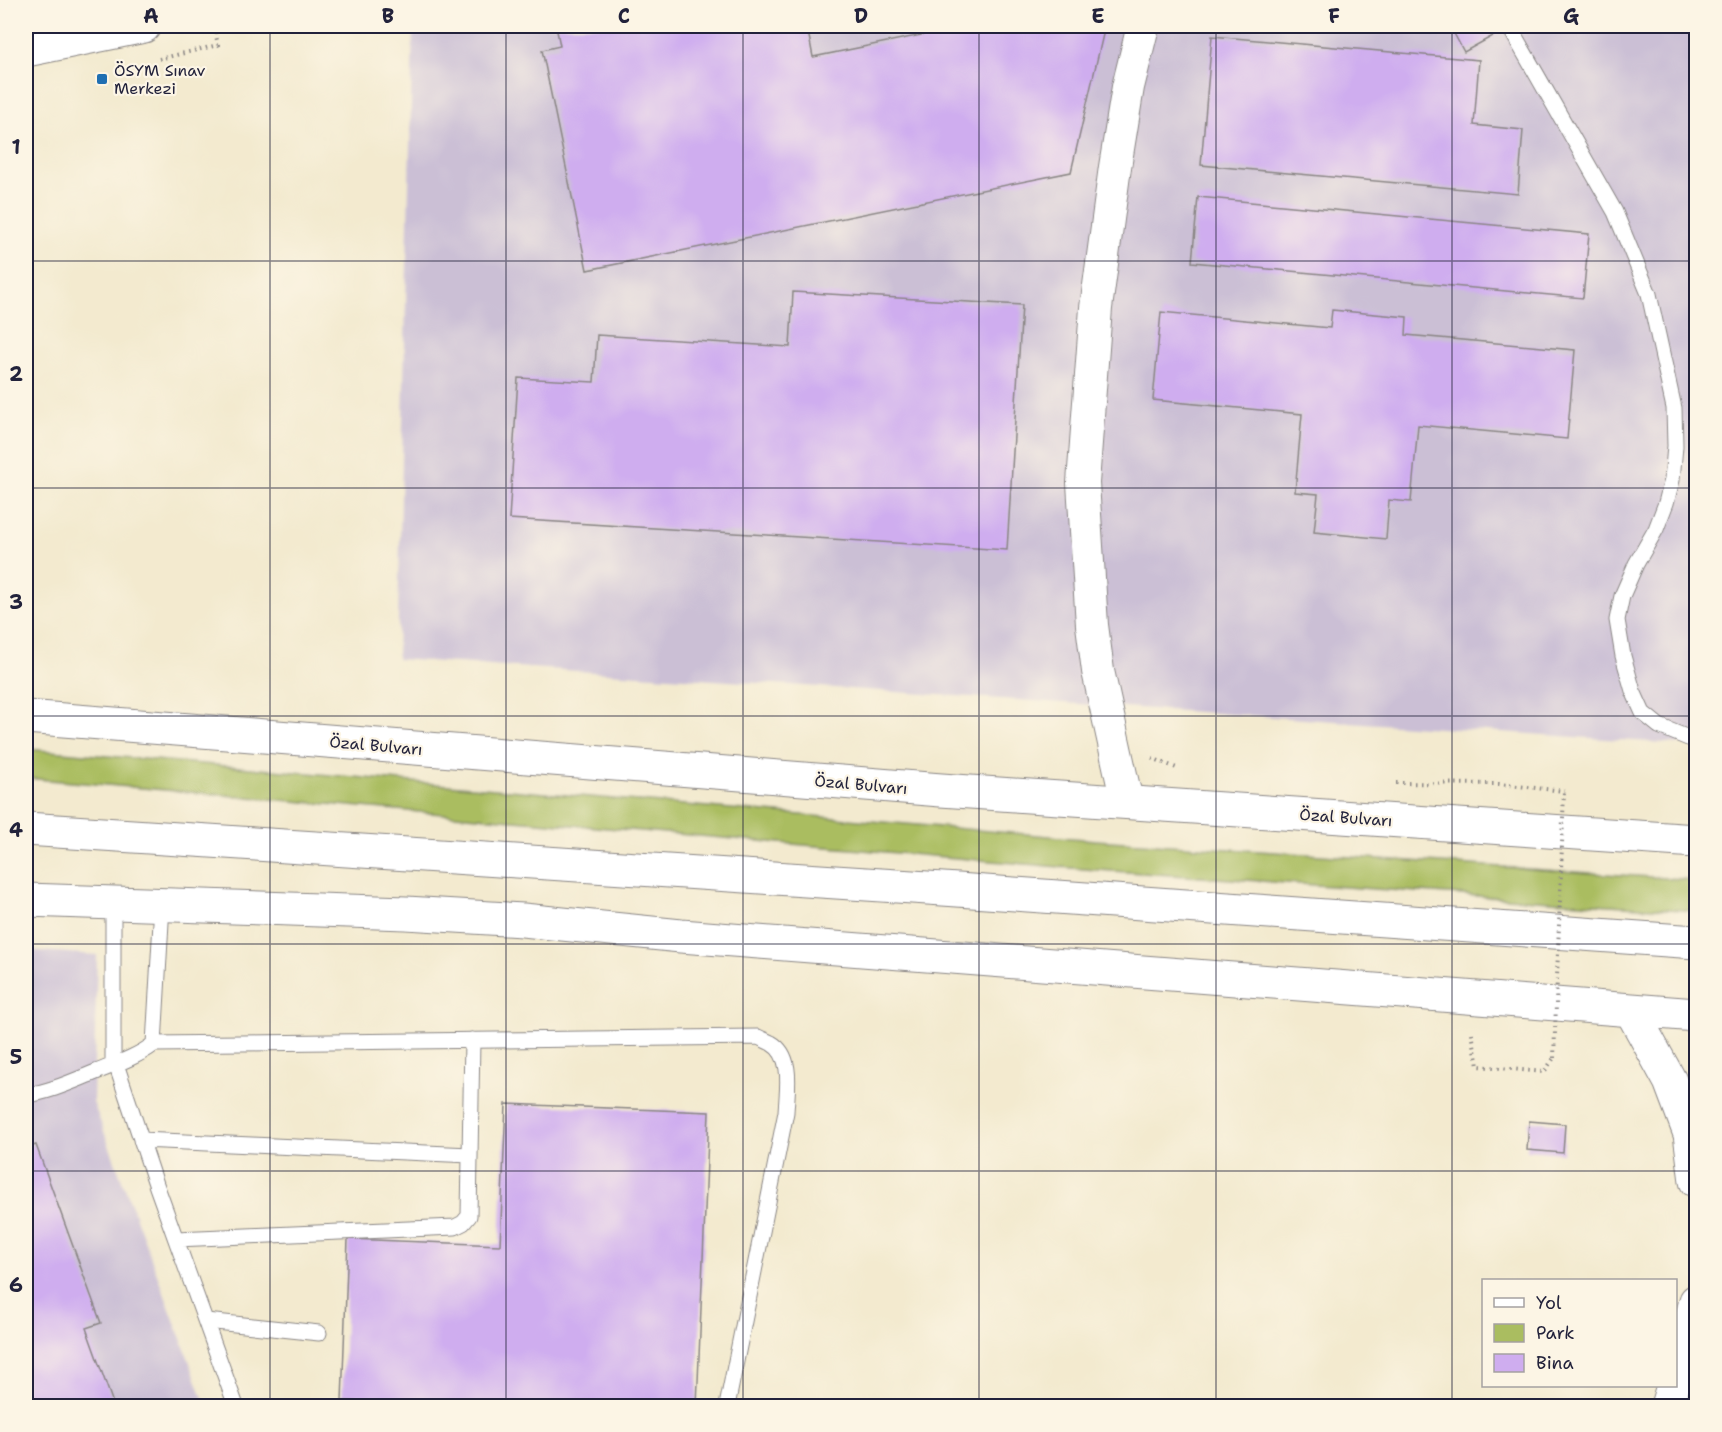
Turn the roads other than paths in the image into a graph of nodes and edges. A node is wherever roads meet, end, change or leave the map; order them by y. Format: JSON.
{"nodes":[{"id":1,"x":144,"y":26,"type":"edge"},
{"id":2,"x":1143,"y":26,"type":"edge"},
{"id":3,"x":1509,"y":26,"type":"edge"},
{"id":4,"x":26,"y":50,"type":"edge"},
{"id":5,"x":26,"y":717,"type":"edge"},
{"id":6,"x":1696,"y":738,"type":"edge"},
{"id":7,"x":1127,"y":802,"type":"junction"},
{"id":8,"x":26,"y":829,"type":"edge"},
{"id":9,"x":1696,"y":841,"type":"edge"},
{"id":10,"x":26,"y":900,"type":"edge"},
{"id":11,"x":113,"y":903,"type":"junction"},
{"id":12,"x":162,"y":904,"type":"junction"},
{"id":13,"x":1696,"y":942,"type":"edge"},
{"id":14,"x":1631,"y":1010,"type":"junction"},
{"id":15,"x":1696,"y":1016,"type":"edge"},
{"id":16,"x":472,"y":1040,"type":"junction"},
{"id":17,"x":154,"y":1044,"type":"junction"},
{"id":18,"x":115,"y":1065,"type":"junction"},
{"id":19,"x":26,"y":1095,"type":"edge"},
{"id":20,"x":141,"y":1140,"type":"junction"},
{"id":21,"x":470,"y":1155,"type":"junction"},
{"id":22,"x":1696,"y":1181,"type":"edge"},
{"id":23,"x":176,"y":1239,"type":"junction"},
{"id":24,"x":1696,"y":1301,"type":"edge"},
{"id":25,"x":206,"y":1321,"type":"junction"},
{"id":26,"x":319,"y":1334,"type":"dead end"},
{"id":27,"x":1677,"y":1371,"type":"edge"},
{"id":28,"x":1672,"y":1387,"type":"edge"},
{"id":29,"x":236,"y":1407,"type":"edge"},
{"id":30,"x":727,"y":1407,"type":"edge"},
{"id":31,"x":1667,"y":1407,"type":"edge"}],
"edges":[{"from":1,"to":4,"type":"main road"},
{"from":2,"to":7,"type":"street"},
{"from":3,"to":6,"type":"lane"},
{"from":5,"to":7,"type":"main road","name":"Özal Bulvarı"},
{"from":7,"to":9,"type":"main road","name":"Özal Bulvarı"},
{"from":8,"to":13,"type":"main road"},
{"from":10,"to":11,"type":"main road"},
{"from":11,"to":12,"type":"main road"},
{"from":11,"to":18,"type":"lane"},
{"from":12,"to":14,"type":"main road"},
{"from":12,"to":17,"type":"lane"},
{"from":14,"to":15,"type":"main road"},
{"from":14,"to":22,"type":"main road"},
{"from":16,"to":17,"type":"lane"},
{"from":16,"to":21,"type":"lane"},
{"from":16,"to":30,"type":"lane"},
{"from":17,"to":18,"type":"lane"},
{"from":18,"to":19,"type":"lane"},
{"from":18,"to":20,"type":"lane"},
{"from":20,"to":21,"type":"lane"},
{"from":20,"to":23,"type":"lane"},
{"from":21,"to":23,"type":"lane"},
{"from":23,"to":25,"type":"lane"},
{"from":24,"to":27,"type":"main road"},
{"from":25,"to":26,"type":"lane"},
{"from":25,"to":29,"type":"lane"},
{"from":28,"to":31,"type":"main road"}]}
